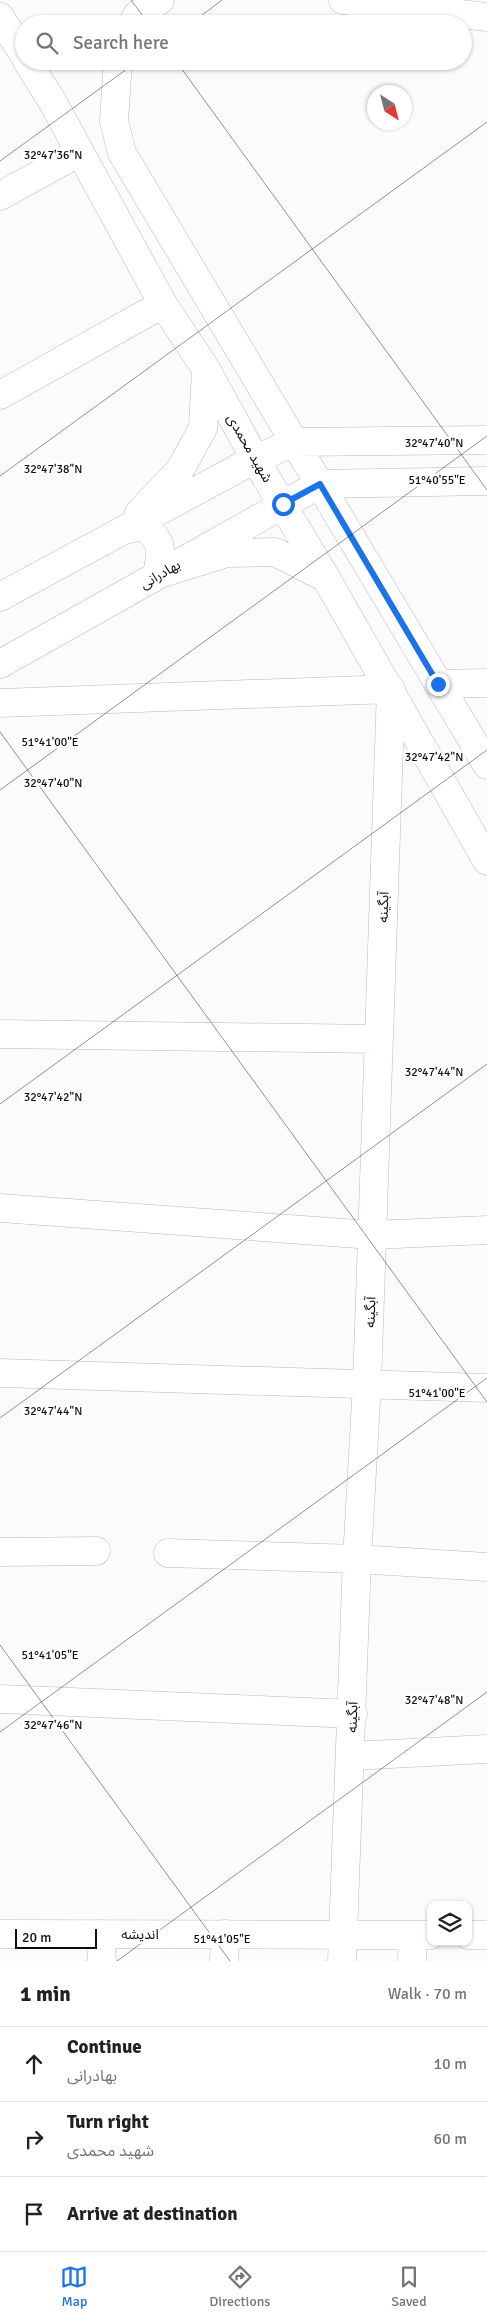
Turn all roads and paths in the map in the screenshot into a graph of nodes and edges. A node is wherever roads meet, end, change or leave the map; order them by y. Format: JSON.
{"nodes":[{"id":1,"x":160,"y":0,"type":"edge"},
{"id":2,"x":342,"y":0,"type":"edge"},
{"id":3,"x":137,"y":15,"type":"edge"},
{"id":4,"x":487,"y":16,"type":"edge"},
{"id":5,"x":0,"y":17,"type":"edge"},
{"id":6,"x":15,"y":41,"type":"edge"},
{"id":7,"x":33,"y":70,"type":"edge"},
{"id":8,"x":50,"y":70,"type":"edge"},
{"id":9,"x":115,"y":70,"type":"edge"},
{"id":10,"x":52,"y":101,"type":"junction"},
{"id":11,"x":80,"y":152,"type":"junction"},
{"id":12,"x":0,"y":196,"type":"edge"},
{"id":13,"x":163,"y":304,"type":"junction"},
{"id":14,"x":206,"y":369,"type":"junction"},
{"id":15,"x":0,"y":395,"type":"edge"},
{"id":16,"x":487,"y":440,"type":"edge"},
{"id":17,"x":295,"y":442,"type":"junction"},
{"id":18,"x":255,"y":459,"type":"junction"},
{"id":19,"x":487,"y":481,"type":"edge"},
{"id":20,"x":320,"y":484,"type":"junction"},
{"id":21,"x":283,"y":504,"type":"junction"},
{"id":22,"x":123,"y":530,"type":"junction"},
{"id":23,"x":157,"y":575,"type":"junction"},
{"id":24,"x":326,"y":578,"type":"junction"},
{"id":25,"x":0,"y":597,"type":"edge"},
{"id":26,"x":0,"y":664,"type":"edge"},
{"id":27,"x":487,"y":683,"type":"edge"},
{"id":28,"x":438,"y":684,"type":"junction"},
{"id":29,"x":391,"y":689,"type":"junction"},
{"id":30,"x":0,"y":703,"type":"edge"},
{"id":31,"x":487,"y":765,"type":"edge"},
{"id":32,"x":487,"y":861,"type":"edge"},
{"id":33,"x":0,"y":1034,"type":"edge"},
{"id":34,"x":378,"y":1039,"type":"junction"},
{"id":35,"x":0,"y":1208,"type":"edge"},
{"id":36,"x":487,"y":1230,"type":"edge"},
{"id":37,"x":372,"y":1235,"type":"junction"},
{"id":38,"x":0,"y":1373,"type":"edge"},
{"id":39,"x":367,"y":1384,"type":"junction"},
{"id":40,"x":487,"y":1388,"type":"edge"},
{"id":41,"x":96,"y":1551,"type":"dead end"},
{"id":42,"x":0,"y":1552,"type":"edge"},
{"id":43,"x":168,"y":1553,"type":"dead end"},
{"id":44,"x":357,"y":1559,"type":"junction"},
{"id":45,"x":487,"y":1567,"type":"edge"},
{"id":46,"x":0,"y":1699,"type":"edge"},
{"id":47,"x":353,"y":1714,"type":"junction"},
{"id":48,"x":487,"y":1748,"type":"edge"},
{"id":49,"x":351,"y":1756,"type":"junction"},
{"id":50,"x":0,"y":1934,"type":"edge"},
{"id":51,"x":100,"y":1934,"type":"junction"},
{"id":52,"x":472,"y":1934,"type":"edge"},
{"id":53,"x":487,"y":1934,"type":"edge"},
{"id":54,"x":419,"y":1943,"type":"edge"},
{"id":55,"x":225,"y":1948,"type":"edge"},
{"id":56,"x":343,"y":1948,"type":"edge"},
{"id":57,"x":102,"y":1961,"type":"edge"}],
"edges":[{"from":1,"to":3,"type":"street"},
{"from":2,"to":4,"type":"street"},
{"from":5,"to":6,"type":"street"},
{"from":7,"to":10,"type":"street","name":"شهید محمدی"},
{"from":8,"to":10,"type":"street"},
{"from":9,"to":17,"type":"street"},
{"from":10,"to":11,"type":"street","name":"شهید محمدی"},
{"from":11,"to":12,"type":"street"},
{"from":11,"to":13,"type":"street","name":"شهید محمدی"},
{"from":13,"to":14,"type":"street","name":"شهید محمدی"},
{"from":13,"to":15,"type":"street"},
{"from":14,"to":18,"type":"street","name":"شهید محمدی"},
{"from":14,"to":22,"type":"street"},
{"from":16,"to":17,"type":"street"},
{"from":17,"to":18,"type":"street"},
{"from":17,"to":20,"type":"street"},
{"from":18,"to":21,"type":"street","name":"شهید محمدی"},
{"from":18,"to":22,"type":"street"},
{"from":19,"to":20,"type":"street"},
{"from":20,"to":21,"type":"street","name":"بهادرانی"},
{"from":20,"to":28,"type":"street"},
{"from":21,"to":23,"type":"street","name":"بهادرانی"},
{"from":21,"to":24,"type":"street","name":"شهید محمدی"},
{"from":22,"to":23,"type":"street"},
{"from":22,"to":25,"type":"street"},
{"from":23,"to":24,"type":"street"},
{"from":23,"to":26,"type":"street","name":"بهادرانی"},
{"from":24,"to":29,"type":"street","name":"شهید محمدی"},
{"from":27,"to":28,"type":"street"},
{"from":28,"to":31,"type":"street"},
{"from":29,"to":30,"type":"street"},
{"from":29,"to":32,"type":"street","name":"شهید محمدی"},
{"from":29,"to":34,"type":"street","name":"آبگینه"},
{"from":33,"to":34,"type":"street"},
{"from":34,"to":37,"type":"street","name":"آبگینه"},
{"from":35,"to":37,"type":"street"},
{"from":36,"to":37,"type":"street"},
{"from":37,"to":39,"type":"street","name":"آبگینه"},
{"from":38,"to":39,"type":"street"},
{"from":39,"to":40,"type":"street"},
{"from":39,"to":44,"type":"street","name":"آبگینه"},
{"from":41,"to":42,"type":"street"},
{"from":43,"to":44,"type":"street"},
{"from":44,"to":45,"type":"street"},
{"from":44,"to":47,"type":"street","name":"آبگینه"},
{"from":46,"to":47,"type":"street"},
{"from":47,"to":49,"type":"street","name":"آبگینه"},
{"from":48,"to":49,"type":"street"},
{"from":49,"to":56,"type":"street","name":"آبگینه"},
{"from":50,"to":51,"type":"street","name":"اندیشه"},
{"from":51,"to":55,"type":"street","name":"اندیشه"},
{"from":51,"to":57,"type":"street"},
{"from":52,"to":53,"type":"street"},
{"from":54,"to":56,"type":"street","name":"اندیشه"},
{"from":55,"to":56,"type":"street","name":"اندیشه"}]}
